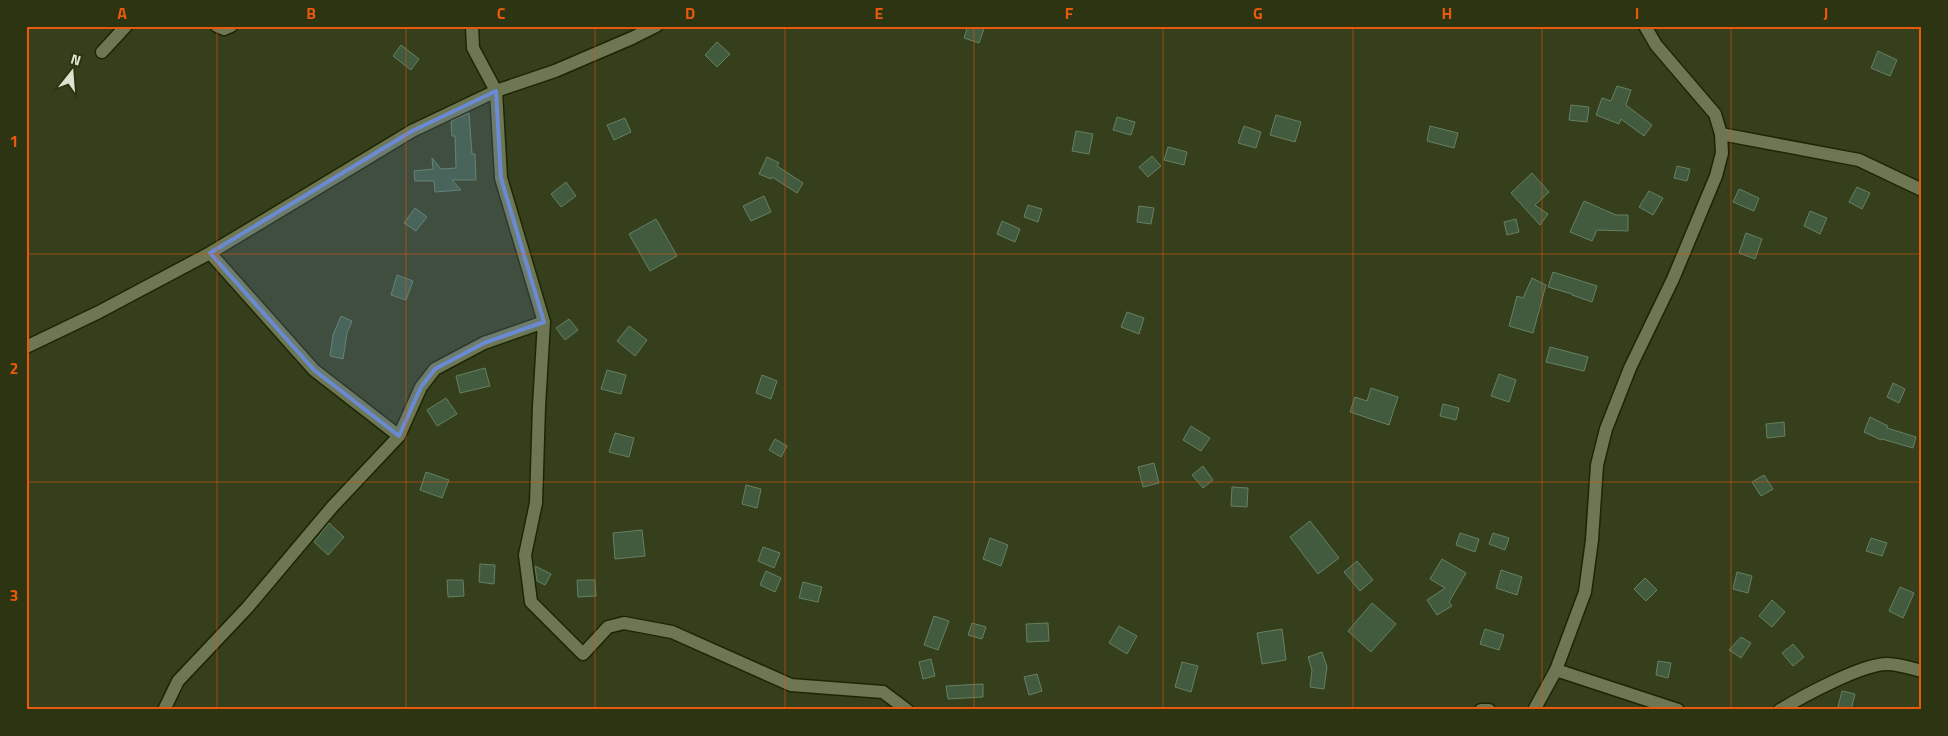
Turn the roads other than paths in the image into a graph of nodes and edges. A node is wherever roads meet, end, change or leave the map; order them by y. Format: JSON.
{"nodes":[{"id":1,"x":126,"y":26,"type":"edge"},
{"id":2,"x":217,"y":26,"type":"edge"},
{"id":3,"x":231,"y":26,"type":"edge"},
{"id":4,"x":472,"y":26,"type":"edge"},
{"id":5,"x":656,"y":26,"type":"edge"},
{"id":6,"x":1645,"y":26,"type":"edge"},
{"id":7,"x":102,"y":52,"type":"dead end"},
{"id":8,"x":496,"y":91,"type":"junction"},
{"id":9,"x":1721,"y":134,"type":"junction"},
{"id":10,"x":1922,"y":190,"type":"edge"},
{"id":11,"x":210,"y":253,"type":"junction"},
{"id":12,"x":544,"y":322,"type":"junction"},
{"id":13,"x":26,"y":347,"type":"edge"},
{"id":14,"x":399,"y":436,"type":"junction"},
{"id":15,"x":1556,"y":670,"type":"junction"},
{"id":16,"x":1922,"y":671,"type":"edge"},
{"id":17,"x":164,"y":710,"type":"edge"},
{"id":18,"x":907,"y":710,"type":"edge"},
{"id":19,"x":1481,"y":710,"type":"edge"},
{"id":20,"x":1489,"y":710,"type":"edge"},
{"id":21,"x":1534,"y":710,"type":"edge"},
{"id":22,"x":1678,"y":710,"type":"edge"},
{"id":23,"x":1780,"y":710,"type":"edge"}],
"edges":[{"from":1,"to":7,"type":"street"},
{"from":2,"to":3,"type":"street"},
{"from":4,"to":8,"type":"street"},
{"from":5,"to":8,"type":"street"},
{"from":6,"to":9,"type":"street"},
{"from":8,"to":11,"type":"street"},
{"from":8,"to":12,"type":"street"},
{"from":9,"to":10,"type":"street"},
{"from":9,"to":15,"type":"street"},
{"from":11,"to":13,"type":"street"},
{"from":11,"to":14,"type":"street"},
{"from":12,"to":14,"type":"street"},
{"from":12,"to":18,"type":"street"},
{"from":14,"to":17,"type":"street"},
{"from":15,"to":21,"type":"street"},
{"from":15,"to":22,"type":"street"},
{"from":16,"to":23,"type":"street"},
{"from":19,"to":20,"type":"street"}]}
